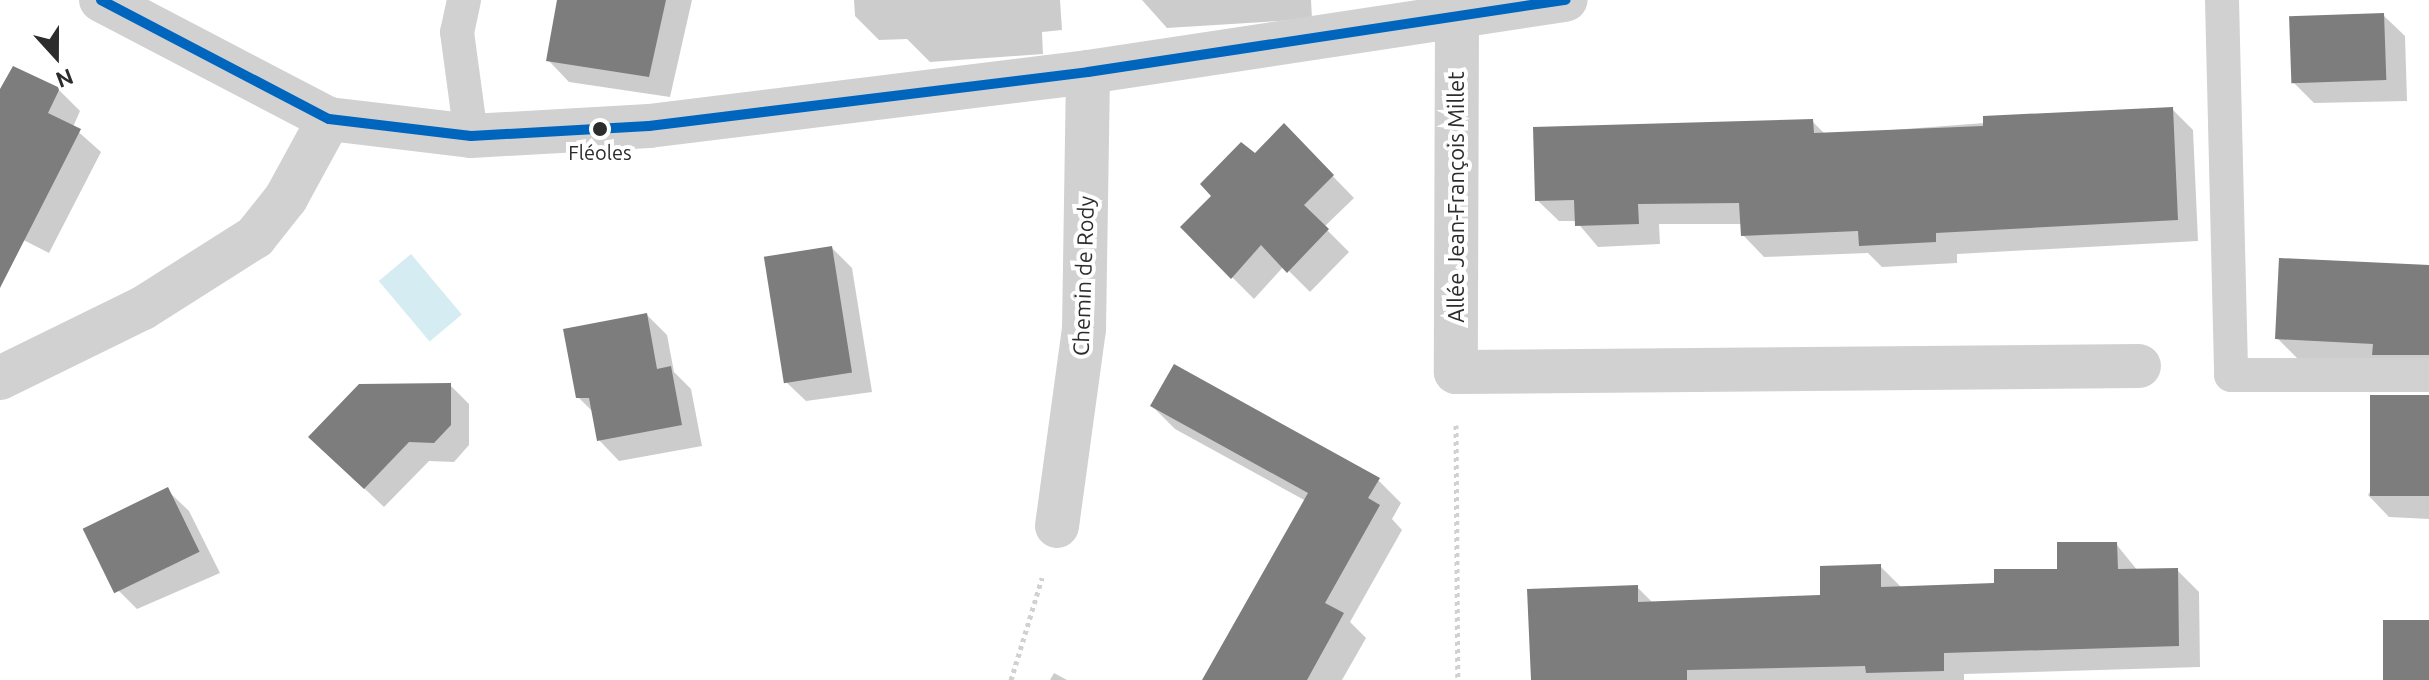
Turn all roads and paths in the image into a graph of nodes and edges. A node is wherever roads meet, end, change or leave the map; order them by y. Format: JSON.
{"nodes":[{"id":1,"x":101,"y":0,"type":"edge"},
{"id":2,"x":464,"y":0,"type":"edge"},
{"id":3,"x":1566,"y":0,"type":"edge"},
{"id":4,"x":2222,"y":0,"type":"edge"},
{"id":5,"x":1325,"y":19,"type":"edge"},
{"id":6,"x":1457,"y":21,"type":"junction"},
{"id":7,"x":1088,"y":72,"type":"junction"},
{"id":8,"x":329,"y":119,"type":"junction"},
{"id":9,"x":471,"y":136,"type":"junction"},
{"id":10,"x":2139,"y":366,"type":"dead end"},
{"id":11,"x":1456,"y":372,"type":"junction"},
{"id":12,"x":2429,"y":375,"type":"edge"},
{"id":13,"x":0,"y":378,"type":"edge"},
{"id":14,"x":1057,"y":526,"type":"joint"},
{"id":15,"x":1011,"y":680,"type":"edge"},
{"id":16,"x":1458,"y":680,"type":"edge"}],
"edges":[{"from":1,"to":8,"type":"street"},
{"from":2,"to":9,"type":"lane"},
{"from":3,"to":6,"type":"street"},
{"from":4,"to":12,"type":"lane"},
{"from":5,"to":6,"type":"street"},
{"from":5,"to":7,"type":"street"},
{"from":6,"to":11,"type":"street","name":"Allée Jean-François Millet"},
{"from":7,"to":9,"type":"street"},
{"from":7,"to":14,"type":"street","name":"Chemin de Rody"},
{"from":8,"to":9,"type":"street"},
{"from":8,"to":13,"type":"street"},
{"from":10,"to":11,"type":"street"},
{"from":11,"to":16,"type":"path"},
{"from":14,"to":15,"type":"path"}]}
